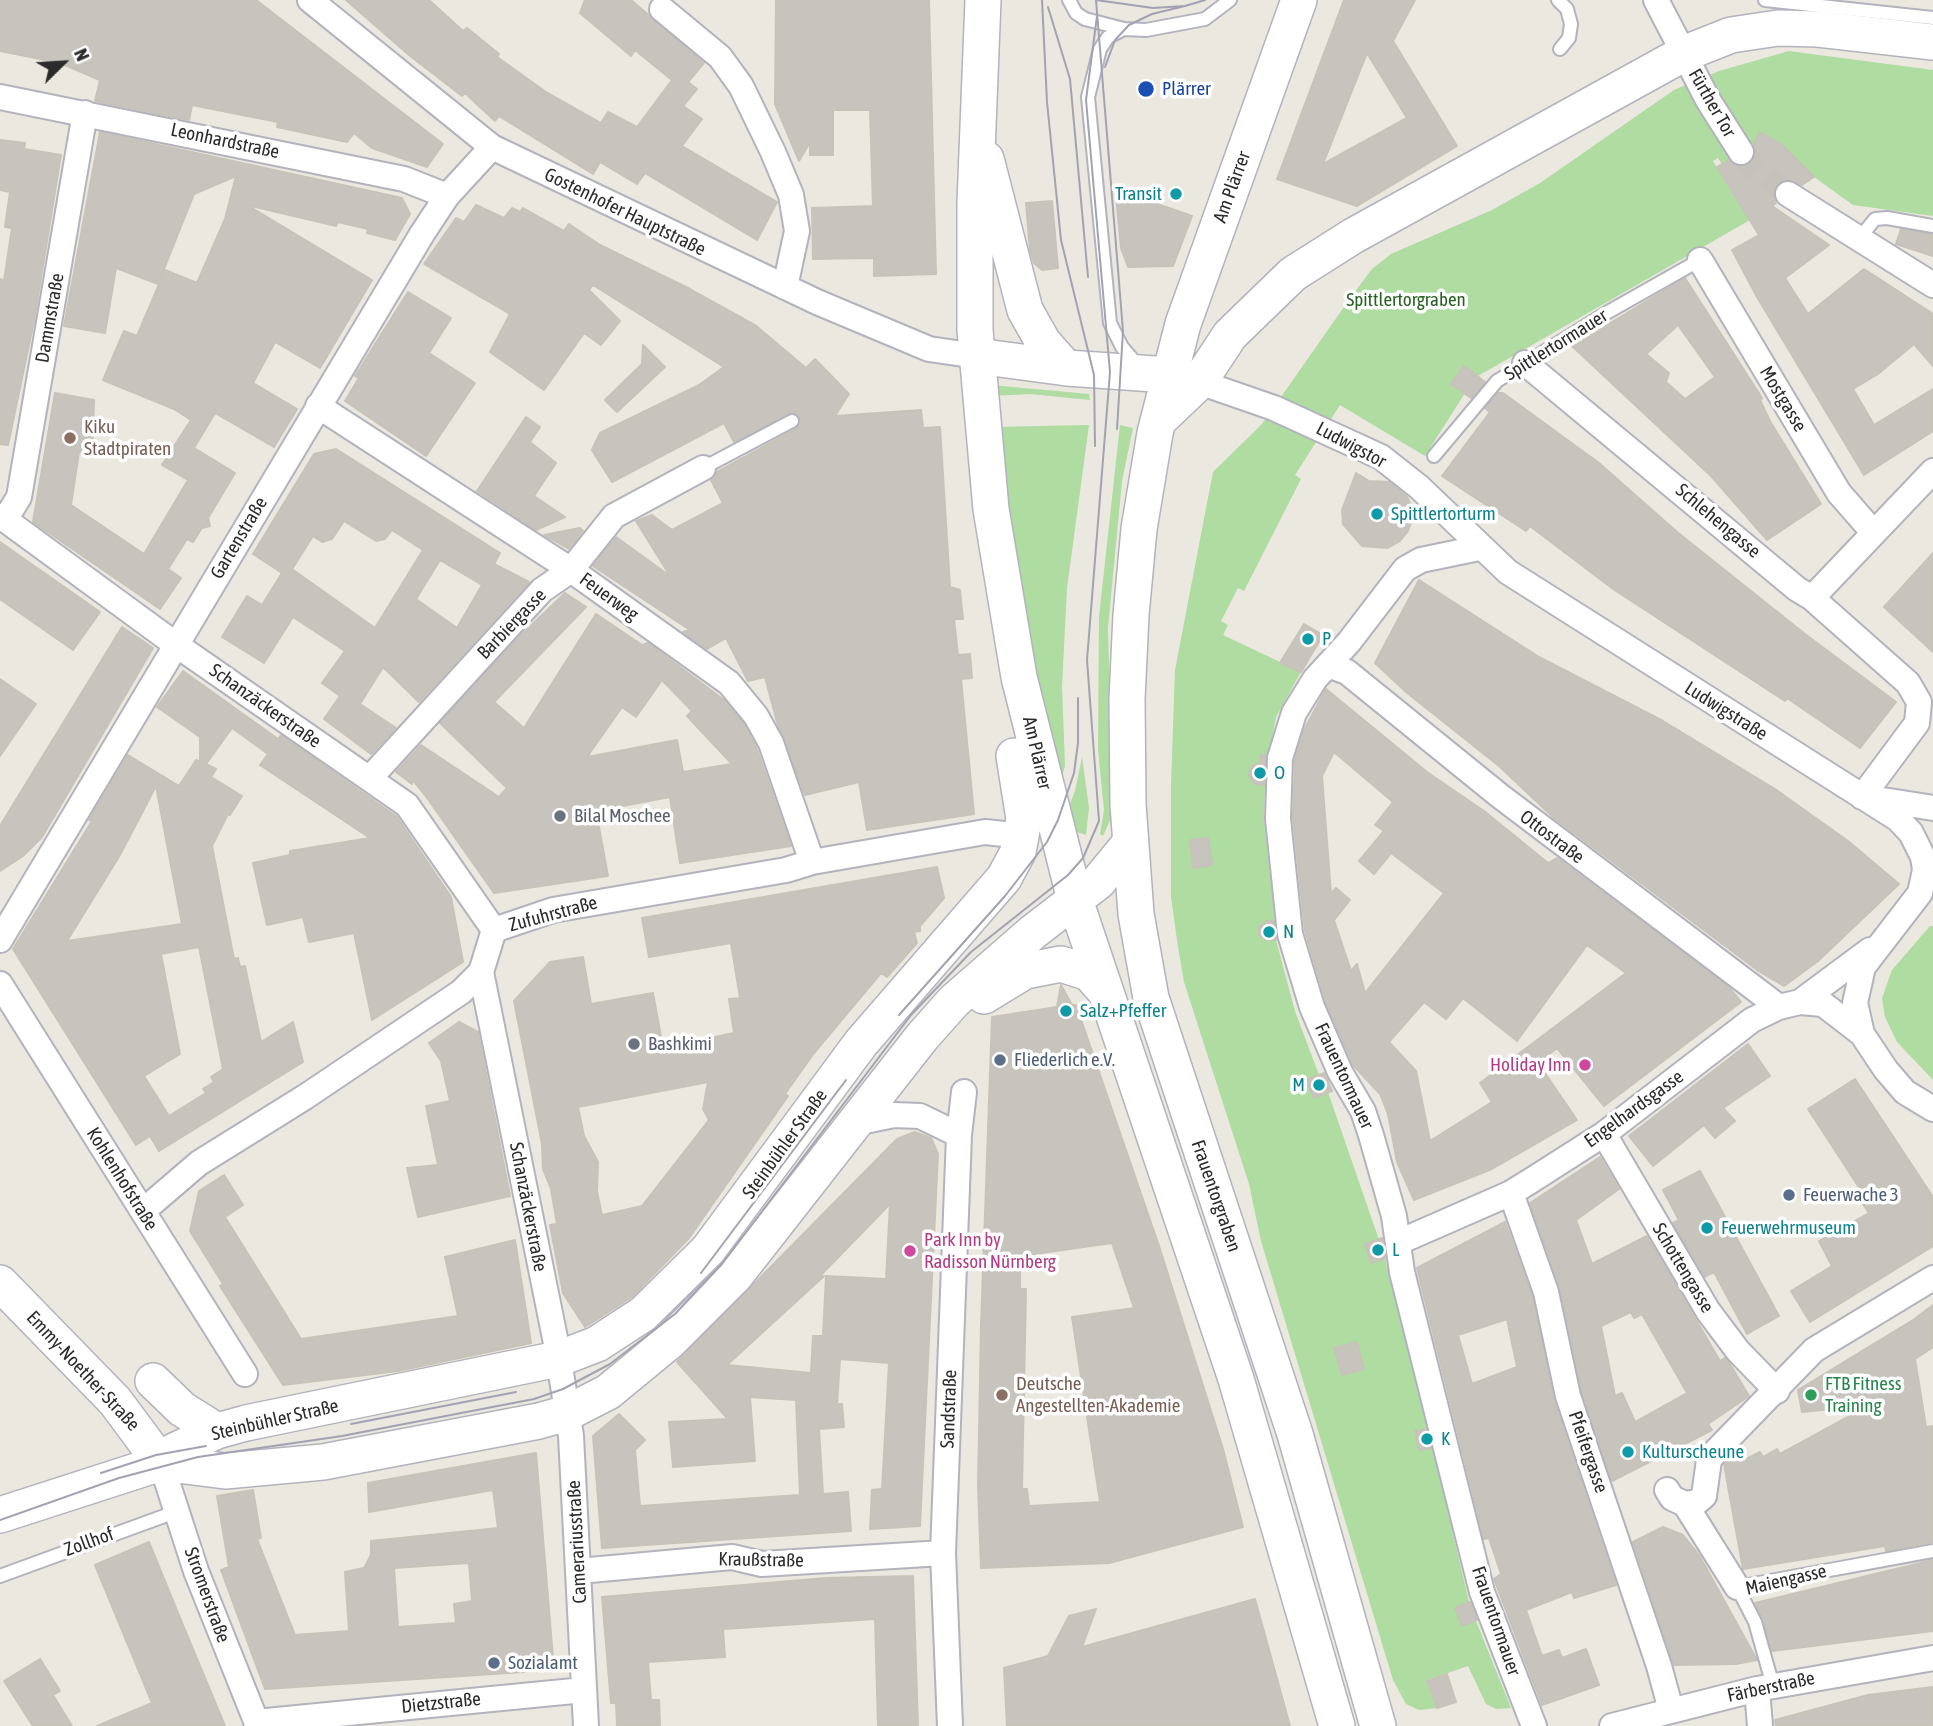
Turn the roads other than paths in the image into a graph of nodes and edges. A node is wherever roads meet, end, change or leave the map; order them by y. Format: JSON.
{"nodes":[{"id":1,"x":310,"y":0,"type":"edge"},
{"id":2,"x":983,"y":0,"type":"edge"},
{"id":3,"x":1069,"y":0,"type":"edge"},
{"id":4,"x":1230,"y":0,"type":"edge"},
{"id":5,"x":1299,"y":0,"type":"edge"},
{"id":6,"x":1559,"y":0,"type":"edge"},
{"id":7,"x":1656,"y":0,"type":"edge"},
{"id":8,"x":1765,"y":0,"type":"edge"},
{"id":9,"x":1838,"y":0,"type":"edge"},
{"id":10,"x":662,"y":9,"type":"dead end"},
{"id":11,"x":1933,"y":11,"type":"edge"},
{"id":12,"x":1933,"y":18,"type":"edge"},
{"id":13,"x":1124,"y":29,"type":"junction"},
{"id":14,"x":1933,"y":42,"type":"edge"},
{"id":15,"x":1560,"y":49,"type":"dead end"},
{"id":16,"x":1689,"y":66,"type":"junction"},
{"id":17,"x":0,"y":97,"type":"edge"},
{"id":18,"x":85,"y":113,"type":"junction"},
{"id":19,"x":979,"y":130,"type":"junction"},
{"id":20,"x":492,"y":147,"type":"junction"},
{"id":21,"x":1741,"y":152,"type":"tunnel mouth"},
{"id":22,"x":447,"y":196,"type":"junction"},
{"id":23,"x":1794,"y":198,"type":"tunnel mouth"},
{"id":24,"x":1933,"y":226,"type":"edge"},
{"id":25,"x":1858,"y":240,"type":"junction"},
{"id":26,"x":1700,"y":260,"type":"joint"},
{"id":27,"x":1933,"y":285,"type":"edge"},
{"id":28,"x":785,"y":288,"type":"junction"},
{"id":29,"x":977,"y":356,"type":"junction"},
{"id":30,"x":1525,"y":363,"type":"junction"},
{"id":31,"x":1066,"y":368,"type":"junction"},
{"id":32,"x":1162,"y":389,"type":"junction"},
{"id":33,"x":318,"y":406,"type":"junction"},
{"id":34,"x":792,"y":421,"type":"dead end"},
{"id":35,"x":1434,"y":456,"type":"dead end"},
{"id":36,"x":703,"y":468,"type":"joint"},
{"id":37,"x":1933,"y":471,"type":"edge"},
{"id":38,"x":2,"y":518,"type":"edge"},
{"id":39,"x":1873,"y":532,"type":"junction"},
{"id":40,"x":1479,"y":548,"type":"junction"},
{"id":41,"x":998,"y":562,"type":"junction"},
{"id":42,"x":571,"y":570,"type":"junction"},
{"id":43,"x":1812,"y":598,"type":"junction"},
{"id":44,"x":175,"y":644,"type":"junction"},
{"id":45,"x":1128,"y":655,"type":"joint"},
{"id":46,"x":1328,"y":665,"type":"junction"},
{"id":47,"x":370,"y":778,"type":"junction"},
{"id":48,"x":1863,"y":797,"type":"junction"},
{"id":49,"x":1933,"y":807,"type":"edge"},
{"id":50,"x":1023,"y":836,"type":"junction"},
{"id":51,"x":1130,"y":842,"type":"junction"},
{"id":52,"x":1060,"y":847,"type":"junction"},
{"id":53,"x":811,"y":862,"type":"junction"},
{"id":54,"x":1106,"y":874,"type":"junction"},
{"id":55,"x":1075,"y":900,"type":"junction"},
{"id":56,"x":1136,"y":914,"type":"junction"},
{"id":57,"x":494,"y":930,"type":"junction"},
{"id":58,"x":0,"y":940,"type":"edge"},
{"id":59,"x":1088,"y":942,"type":"joint"},
{"id":60,"x":1876,"y":946,"type":"junction"},
{"id":61,"x":481,"y":972,"type":"junction"},
{"id":62,"x":0,"y":984,"type":"edge"},
{"id":63,"x":1104,"y":990,"type":"junction"},
{"id":64,"x":1790,"y":1004,"type":"junction"},
{"id":65,"x":939,"y":1017,"type":"junction"},
{"id":66,"x":1861,"y":1034,"type":"junction"},
{"id":67,"x":964,"y":1092,"type":"dead end"},
{"id":68,"x":1931,"y":1113,"type":"edge"},
{"id":69,"x":855,"y":1124,"type":"junction"},
{"id":70,"x":1604,"y":1134,"type":"junction"},
{"id":71,"x":960,"y":1135,"type":"junction"},
{"id":72,"x":1511,"y":1193,"type":"junction"},
{"id":73,"x":143,"y":1211,"type":"junction"},
{"id":74,"x":1399,"y":1242,"type":"junction"},
{"id":75,"x":1933,"y":1278,"type":"edge"},
{"id":76,"x":0,"y":1283,"type":"edge"},
{"id":77,"x":558,"y":1359,"type":"junction"},
{"id":78,"x":244,"y":1374,"type":"dead end"},
{"id":79,"x":153,"y":1381,"type":"dead end"},
{"id":80,"x":1777,"y":1391,"type":"junction"},
{"id":81,"x":567,"y":1413,"type":"junction"},
{"id":82,"x":217,"y":1431,"type":"junction"},
{"id":83,"x":162,"y":1462,"type":"junction"},
{"id":84,"x":178,"y":1511,"type":"junction"},
{"id":85,"x":0,"y":1515,"type":"edge"},
{"id":86,"x":1933,"y":1551,"type":"edge"},
{"id":87,"x":943,"y":1553,"type":"junction"},
{"id":88,"x":579,"y":1572,"type":"junction"},
{"id":89,"x":0,"y":1576,"type":"edge"},
{"id":90,"x":1737,"y":1587,"type":"junction"},
{"id":91,"x":1933,"y":1658,"type":"edge"},
{"id":92,"x":1765,"y":1687,"type":"junction"},
{"id":93,"x":584,"y":1689,"type":"junction"},
{"id":94,"x":1671,"y":1710,"type":"junction"},
{"id":95,"x":257,"y":1724,"type":"edge"},
{"id":96,"x":586,"y":1726,"type":"edge"},
{"id":97,"x":950,"y":1726,"type":"edge"},
{"id":98,"x":1337,"y":1726,"type":"edge"},
{"id":99,"x":1378,"y":1726,"type":"edge"},
{"id":100,"x":1534,"y":1726,"type":"edge"},
{"id":101,"x":1612,"y":1726,"type":"edge"},
{"id":102,"x":1760,"y":1726,"type":"edge"}],
"edges":[{"from":1,"to":20,"type":"street","name":"Gostenhofer Hauptstraße"},
{"from":2,"to":19,"type":"main road","name":"Am Plärrer"},
{"from":3,"to":13,"type":"lane"},
{"from":4,"to":13,"type":"lane"},
{"from":5,"to":32,"type":"main road","name":"Am Plärrer"},
{"from":6,"to":15,"type":"lane"},
{"from":7,"to":16,"type":"street","name":"Fürther Tor"},
{"from":8,"to":12,"type":"lane"},
{"from":9,"to":11,"type":"lane"},
{"from":10,"to":28,"type":"street"},
{"from":13,"to":32,"type":"lane"},
{"from":14,"to":16,"type":"main road"},
{"from":16,"to":21,"type":"street","name":"Fürther Tor"},
{"from":16,"to":32,"type":"main road","name":"Am Plärrer"},
{"from":17,"to":18,"type":"street","name":"Leonhardstraße"},
{"from":18,"to":22,"type":"street","name":"Leonhardstraße"},
{"from":18,"to":38,"type":"street","name":"Dammstraße"},
{"from":19,"to":29,"type":"main road","name":"Am Plärrer"},
{"from":19,"to":31,"type":"main road","name":"Am Plärrer"},
{"from":20,"to":22,"type":"street","name":"Gartenstraße"},
{"from":20,"to":28,"type":"street","name":"Gostenhofer Hauptstraße"},
{"from":22,"to":33,"type":"street","name":"Gartenstraße"},
{"from":23,"to":25,"type":"street"},
{"from":24,"to":25,"type":"lane"},
{"from":25,"to":27,"type":"street"},
{"from":26,"to":30,"type":"lane","name":"Spittlertormauer"},
{"from":26,"to":39,"type":"street","name":"Mostgasse"},
{"from":28,"to":29,"type":"street","name":"Gostenhofer Hauptstraße"},
{"from":29,"to":31,"type":"main road"},
{"from":29,"to":41,"type":"main road","name":"Am Plärrer"},
{"from":30,"to":35,"type":"lane","name":"Spittlertormauer"},
{"from":30,"to":43,"type":"street","name":"Schlehengasse"},
{"from":31,"to":32,"type":"main road"},
{"from":32,"to":40,"type":"street","name":"Ludwigstor"},
{"from":32,"to":45,"type":"main road","name":"Am Plärrer"},
{"from":33,"to":42,"type":"street","name":"Feuerweg"},
{"from":33,"to":44,"type":"street","name":"Gartenstraße"},
{"from":34,"to":36,"type":"lane"},
{"from":36,"to":42,"type":"street","name":"Barbiergasse"},
{"from":37,"to":39,"type":"street"},
{"from":38,"to":44,"type":"street","name":"Schanzäckerstraße"},
{"from":39,"to":43,"type":"street"},
{"from":40,"to":46,"type":"street","name":"Frauentormauer"},
{"from":40,"to":48,"type":"street","name":"Ludwigstraße"},
{"from":41,"to":50,"type":"main road","name":"Am Plärrer"},
{"from":41,"to":52,"type":"main road","name":"Am Plärrer"},
{"from":42,"to":47,"type":"street","name":"Barbiergasse"},
{"from":42,"to":53,"type":"street","name":"Feuerweg"},
{"from":43,"to":48,"type":"street","name":"Schlehengasse"},
{"from":44,"to":47,"type":"street","name":"Schanzäckerstraße"},
{"from":44,"to":58,"type":"street","name":"Gartenstraße"},
{"from":45,"to":51,"type":"main road","name":"Frauentorgraben"},
{"from":46,"to":64,"type":"street","name":"Ottostraße"},
{"from":46,"to":74,"type":"street","name":"Frauentormauer"},
{"from":47,"to":57,"type":"street","name":"Schanzäckerstraße"},
{"from":48,"to":49,"type":"street"},
{"from":48,"to":60,"type":"street","name":"Ludwigstraße"},
{"from":50,"to":52,"type":"main road"},
{"from":50,"to":53,"type":"street","name":"Zufuhrstraße"},
{"from":50,"to":77,"type":"main road","name":"Steinbühler Straße"},
{"from":51,"to":54,"type":"main road","name":"Steinbühler Straße"},
{"from":51,"to":56,"type":"main road","name":"Frauentorgraben"},
{"from":52,"to":54,"type":"main road"},
{"from":52,"to":55,"type":"main road","name":"Am Plärrer"},
{"from":53,"to":57,"type":"street","name":"Zufuhrstraße"},
{"from":54,"to":55,"type":"main road","name":"Steinbühler Straße"},
{"from":54,"to":56,"type":"main road"},
{"from":55,"to":59,"type":"main road","name":"Am Plärrer"},
{"from":55,"to":65,"type":"main road","name":"Steinbühler Straße"},
{"from":56,"to":99,"type":"main road","name":"Frauentorgraben"},
{"from":57,"to":61,"type":"street","name":"Zufuhrstraße"},
{"from":59,"to":63,"type":"main road","name":"Frauentorgraben"},
{"from":60,"to":64,"type":"street","name":"Engelhardsgasse"},
{"from":60,"to":66,"type":"street"},
{"from":61,"to":73,"type":"street"},
{"from":61,"to":77,"type":"street","name":"Schanzäckerstraße"},
{"from":62,"to":73,"type":"street","name":"Kohlenhofstraße"},
{"from":63,"to":65,"type":"main road","name":"Steinbühler Straße"},
{"from":63,"to":98,"type":"main road","name":"Frauentorgraben"},
{"from":64,"to":66,"type":"street"},
{"from":64,"to":70,"type":"street","name":"Engelhardsgasse"},
{"from":65,"to":69,"type":"main road","name":"Steinbühler Straße"},
{"from":66,"to":68,"type":"street"},
{"from":67,"to":71,"type":"street","name":"Sandstraße"},
{"from":69,"to":71,"type":"street"},
{"from":69,"to":81,"type":"main road","name":"Steinbühler Straße"},
{"from":70,"to":72,"type":"street","name":"Engelhardsgasse"},
{"from":70,"to":80,"type":"street","name":"Schottengasse"},
{"from":71,"to":87,"type":"street","name":"Sandstraße"},
{"from":72,"to":74,"type":"street","name":"Engelhardsgasse"},
{"from":72,"to":94,"type":"street","name":"Pfeifergasse"},
{"from":73,"to":78,"type":"street","name":"Kohlenhofstraße"},
{"from":74,"to":100,"type":"street","name":"Frauentormauer"},
{"from":75,"to":80,"type":"street"},
{"from":76,"to":83,"type":"main road","name":"Emmy-Noether-Straße"},
{"from":77,"to":81,"type":"street","name":"Camerariusstraße"},
{"from":77,"to":82,"type":"main road","name":"Steinbühler Straße"},
{"from":79,"to":82,"type":"main road"},
{"from":80,"to":90,"type":"street"},
{"from":81,"to":83,"type":"main road","name":"Steinbühler Straße"},
{"from":81,"to":88,"type":"street","name":"Camerariusstraße"},
{"from":82,"to":83,"type":"main road","name":"Steinbühler Straße"},
{"from":83,"to":84,"type":"street","name":"Stromerstraße"},
{"from":83,"to":85,"type":"main road"},
{"from":84,"to":89,"type":"lane","name":"Zollhof"},
{"from":84,"to":95,"type":"street","name":"Stromerstraße"},
{"from":86,"to":90,"type":"lane","name":"Maiengasse"},
{"from":87,"to":88,"type":"street","name":"Kraußstraße"},
{"from":87,"to":97,"type":"street","name":"Sandstraße"},
{"from":88,"to":93,"type":"street","name":"Camerariusstraße"},
{"from":90,"to":92,"type":"lane","name":"Maiengasse"},
{"from":91,"to":92,"type":"street","name":"Färberstraße"},
{"from":92,"to":94,"type":"street","name":"Färberstraße"},
{"from":92,"to":102,"type":"street"},
{"from":93,"to":95,"type":"street","name":"Dietzstraße"},
{"from":93,"to":96,"type":"street","name":"Camerariusstraße"},
{"from":94,"to":101,"type":"street","name":"Färberstraße"}]}
